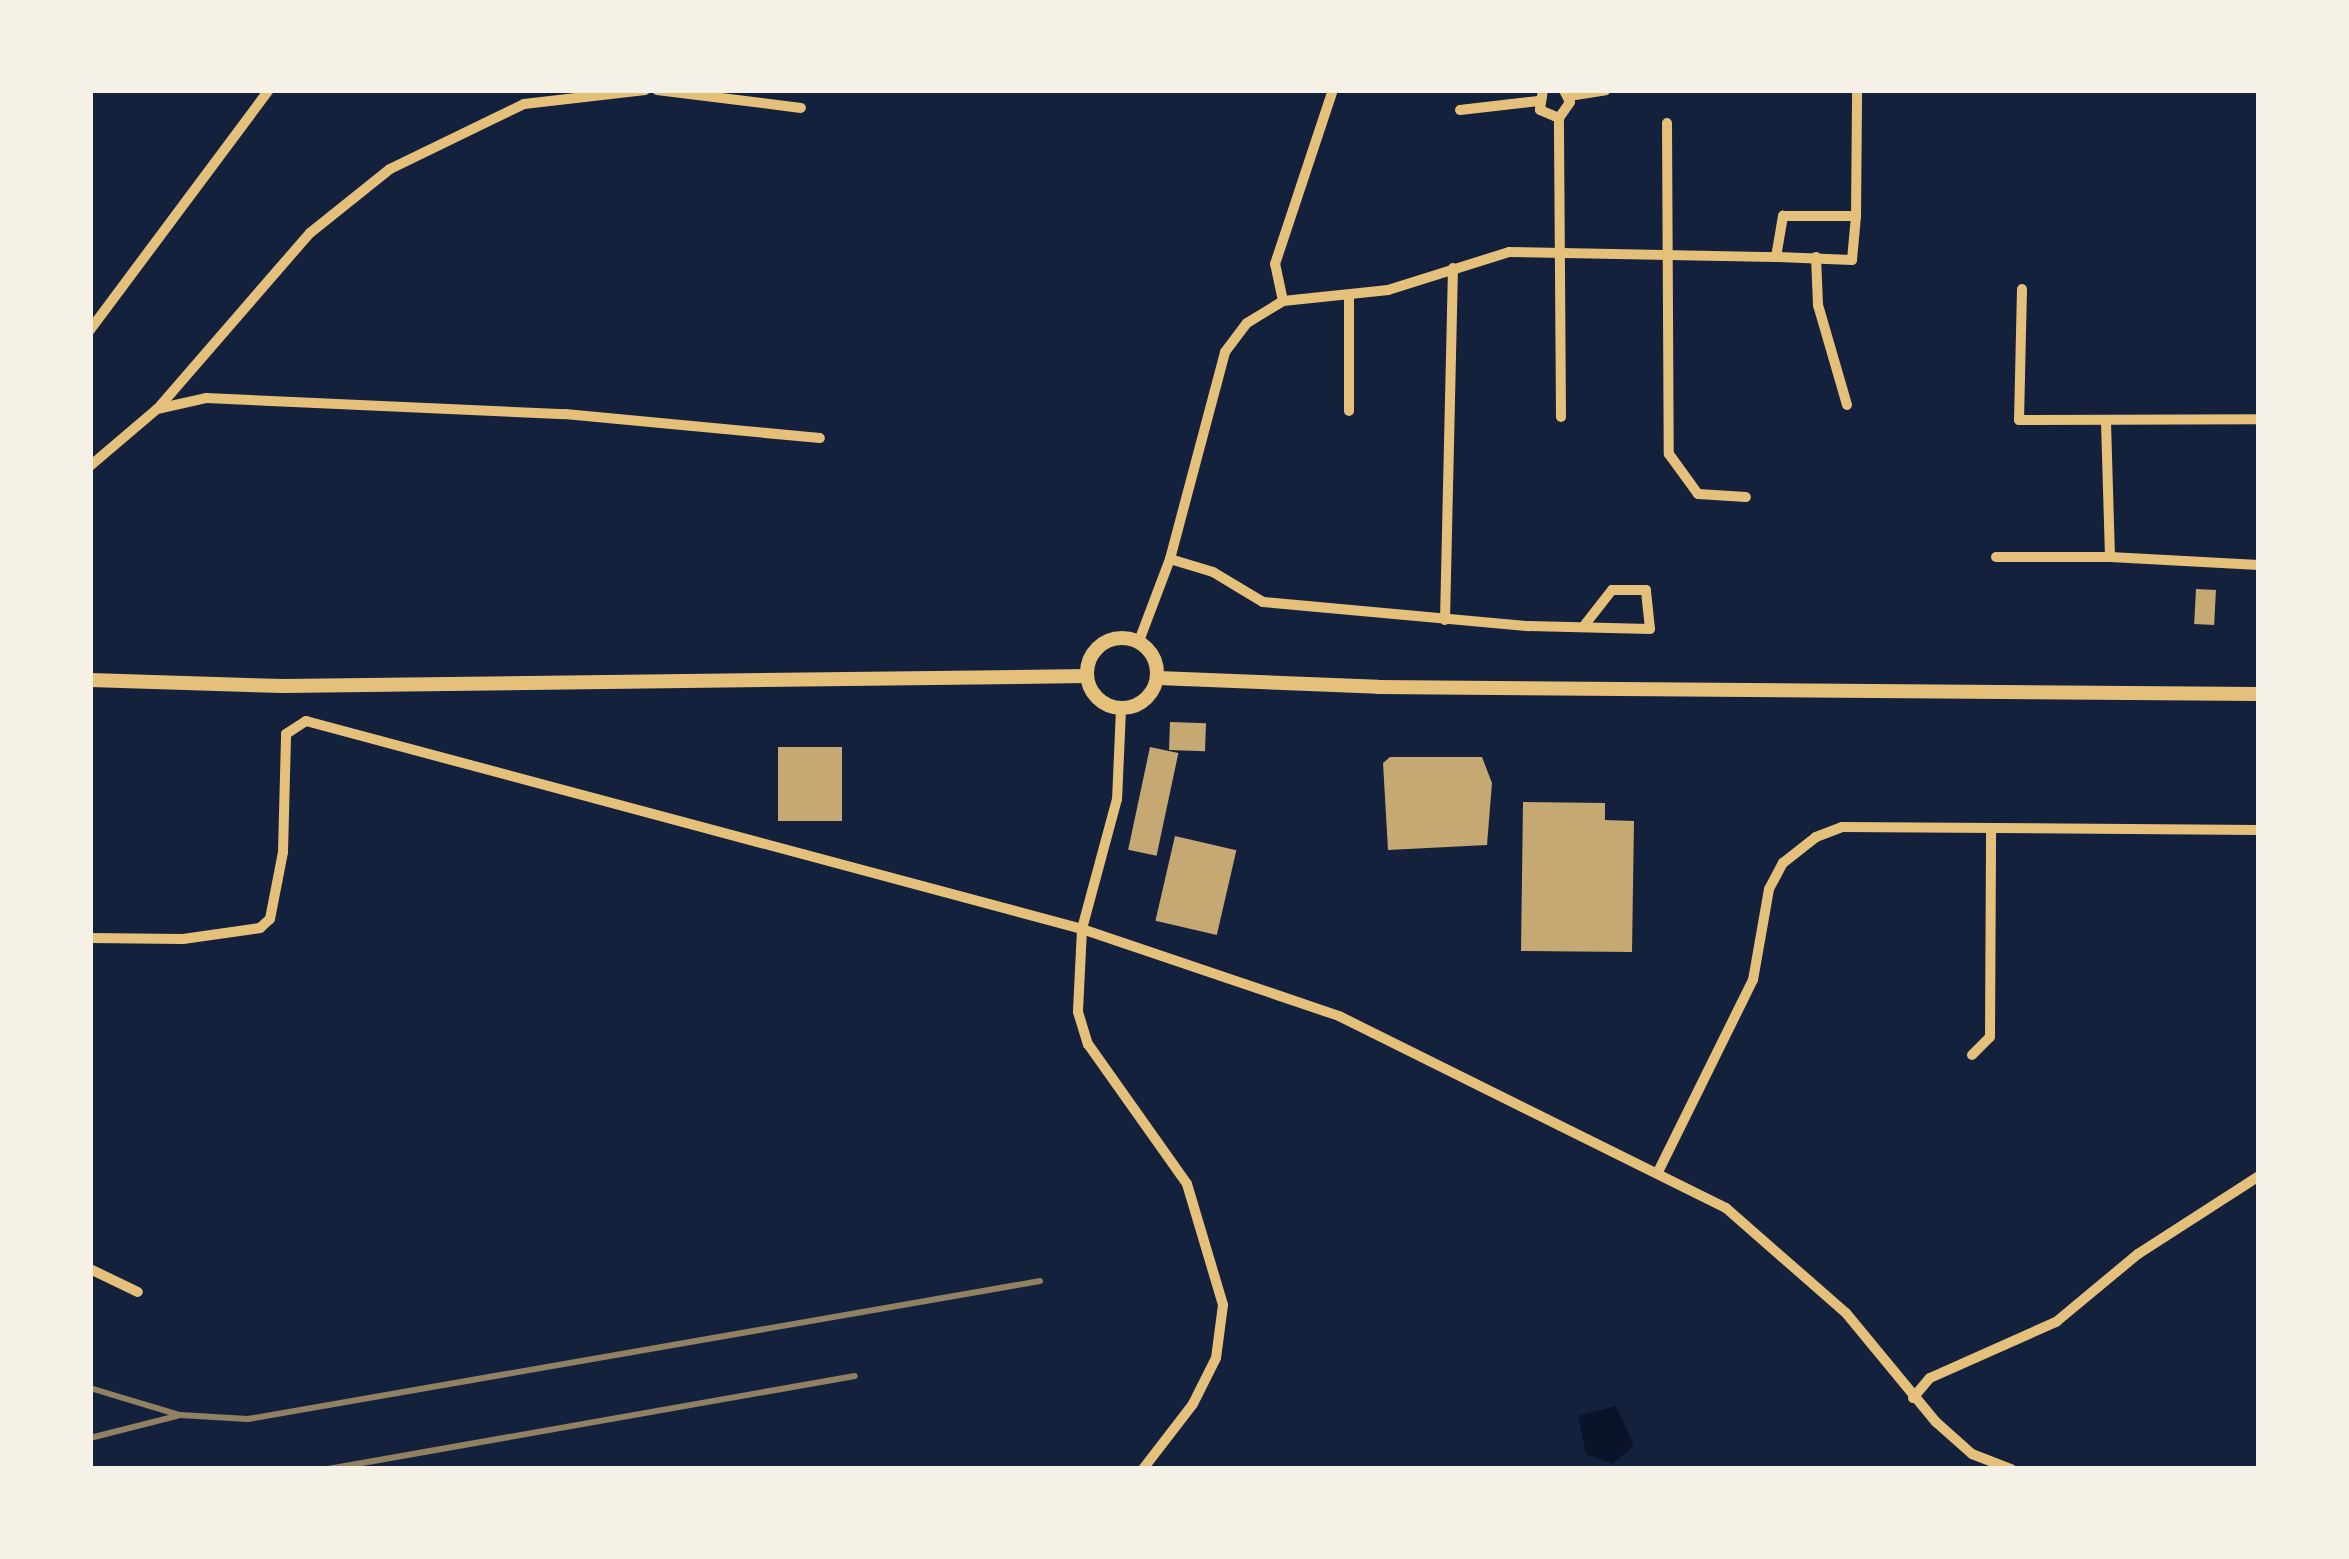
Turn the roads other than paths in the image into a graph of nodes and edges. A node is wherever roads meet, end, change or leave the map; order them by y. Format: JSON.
{"nodes":[{"id":1,"x":268,"y":90,"type":"edge"},
{"id":2,"x":645,"y":90,"type":"edge"},
{"id":3,"x":658,"y":90,"type":"edge"},
{"id":4,"x":1333,"y":90,"type":"edge"},
{"id":5,"x":1606,"y":90,"type":"edge"},
{"id":6,"x":1857,"y":90,"type":"edge"},
{"id":7,"x":1566,"y":93,"type":"edge"},
{"id":8,"x":1541,"y":96,"type":"edge"},
{"id":9,"x":801,"y":109,"type":"dead end"},
{"id":10,"x":1460,"y":110,"type":"dead end"},
{"id":11,"x":1559,"y":118,"type":"junction"},
{"id":12,"x":1667,"y":123,"type":"dead end"},
{"id":13,"x":1856,"y":216,"type":"junction"},
{"id":14,"x":1560,"y":250,"type":"junction"},
{"id":15,"x":1666,"y":254,"type":"junction"},
{"id":16,"x":1776,"y":256,"type":"junction"},
{"id":17,"x":1816,"y":257,"type":"junction"},
{"id":18,"x":1453,"y":268,"type":"junction"},
{"id":19,"x":2022,"y":289,"type":"dead end"},
{"id":20,"x":1349,"y":296,"type":"junction"},
{"id":21,"x":1283,"y":301,"type":"junction"},
{"id":22,"x":90,"y":330,"type":"edge"},
{"id":23,"x":1847,"y":405,"type":"dead end"},
{"id":24,"x":158,"y":409,"type":"junction"},
{"id":25,"x":1348,"y":411,"type":"dead end"},
{"id":26,"x":1561,"y":417,"type":"dead end"},
{"id":27,"x":2259,"y":419,"type":"edge"},
{"id":28,"x":2106,"y":423,"type":"junction"},
{"id":29,"x":820,"y":438,"type":"dead end"},
{"id":30,"x":90,"y":466,"type":"edge"},
{"id":31,"x":1745,"y":497,"type":"dead end"},
{"id":32,"x":1996,"y":557,"type":"dead end"},
{"id":33,"x":2110,"y":557,"type":"junction"},
{"id":34,"x":1170,"y":559,"type":"junction"},
{"id":35,"x":2259,"y":565,"type":"edge"},
{"id":36,"x":1445,"y":620,"type":"junction"},
{"id":37,"x":1583,"y":627,"type":"junction"},
{"id":38,"x":1138,"y":641,"type":"junction"},
{"id":39,"x":1087,"y":676,"type":"junction"},
{"id":40,"x":1158,"y":678,"type":"junction"},
{"id":41,"x":90,"y":680,"type":"edge"},
{"id":42,"x":2259,"y":694,"type":"edge"},
{"id":43,"x":1121,"y":709,"type":"junction"},
{"id":44,"x":1991,"y":829,"type":"junction"},
{"id":45,"x":2259,"y":830,"type":"edge"},
{"id":46,"x":1082,"y":929,"type":"junction"},
{"id":47,"x":90,"y":938,"type":"edge"},
{"id":48,"x":1972,"y":1055,"type":"dead end"},
{"id":49,"x":1658,"y":1172,"type":"junction"},
{"id":50,"x":2259,"y":1176,"type":"edge"},
{"id":51,"x":90,"y":1269,"type":"edge"},
{"id":52,"x":138,"y":1292,"type":"dead end"},
{"id":53,"x":1913,"y":1398,"type":"junction"},
{"id":54,"x":1142,"y":1469,"type":"edge"},
{"id":55,"x":2011,"y":1469,"type":"edge"}],
"edges":[{"from":1,"to":22,"type":"street"},
{"from":2,"to":24,"type":"street"},
{"from":3,"to":9,"type":"street"},
{"from":4,"to":21,"type":"street"},
{"from":5,"to":7,"type":"street"},
{"from":6,"to":13,"type":"street"},
{"from":7,"to":11,"type":"street"},
{"from":8,"to":10,"type":"street"},
{"from":8,"to":11,"type":"street"},
{"from":11,"to":14,"type":"street"},
{"from":12,"to":15,"type":"street"},
{"from":13,"to":16,"type":"street"},
{"from":13,"to":17,"type":"street"},
{"from":14,"to":15,"type":"street"},
{"from":14,"to":18,"type":"street"},
{"from":14,"to":26,"type":"street"},
{"from":15,"to":16,"type":"street"},
{"from":15,"to":31,"type":"street"},
{"from":16,"to":17,"type":"street"},
{"from":17,"to":23,"type":"street"},
{"from":18,"to":20,"type":"street"},
{"from":18,"to":36,"type":"street"},
{"from":19,"to":28,"type":"street"},
{"from":20,"to":21,"type":"street"},
{"from":20,"to":25,"type":"street"},
{"from":21,"to":34,"type":"street"},
{"from":24,"to":29,"type":"street"},
{"from":24,"to":30,"type":"street"},
{"from":27,"to":28,"type":"street"},
{"from":28,"to":33,"type":"street"},
{"from":32,"to":33,"type":"street"},
{"from":33,"to":35,"type":"street"},
{"from":34,"to":36,"type":"street"},
{"from":34,"to":38,"type":"street"},
{"from":36,"to":37,"type":"street"},
{"from":37,"to":37,"type":"street"},
{"from":38,"to":39,"type":"main road"},
{"from":38,"to":40,"type":"main road"},
{"from":39,"to":41,"type":"main road"},
{"from":39,"to":43,"type":"main road"},
{"from":40,"to":42,"type":"main road"},
{"from":40,"to":43,"type":"main road"},
{"from":43,"to":46,"type":"street"},
{"from":44,"to":45,"type":"street"},
{"from":44,"to":48,"type":"street"},
{"from":44,"to":49,"type":"street"},
{"from":46,"to":47,"type":"street"},
{"from":46,"to":49,"type":"street"},
{"from":46,"to":54,"type":"street"},
{"from":49,"to":53,"type":"street"},
{"from":50,"to":53,"type":"street"},
{"from":51,"to":52,"type":"street"},
{"from":53,"to":55,"type":"street"}]}
